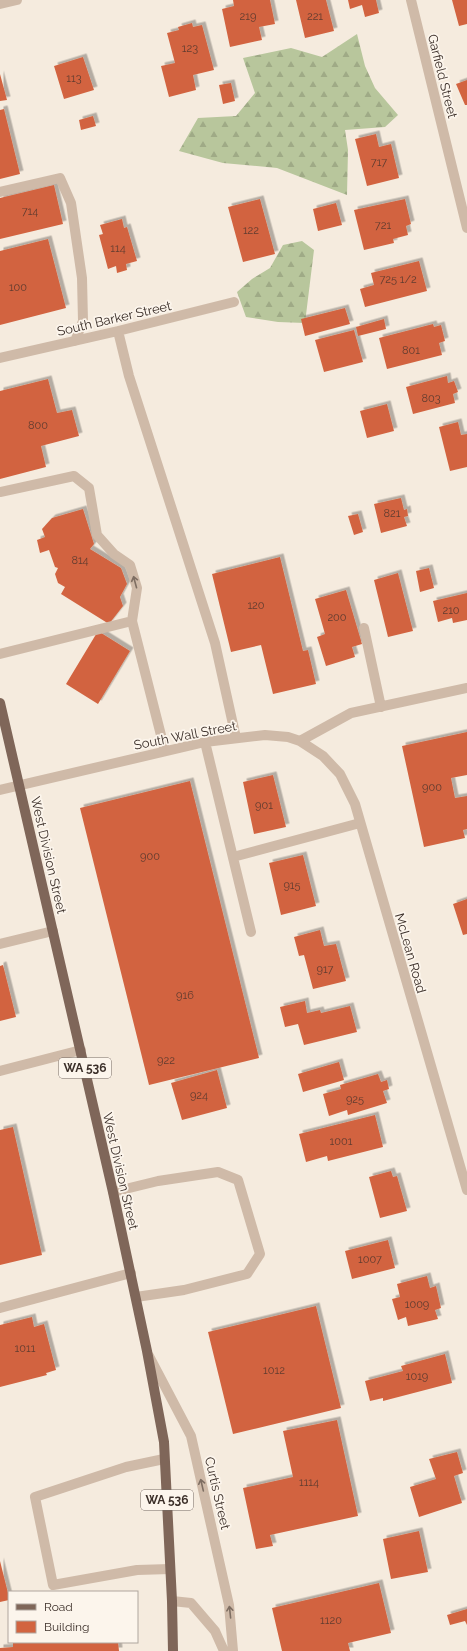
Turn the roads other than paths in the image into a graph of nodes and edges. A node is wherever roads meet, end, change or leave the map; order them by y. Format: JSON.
{"nodes":[{"id":1,"x":17,"y":0,"type":"edge"},
{"id":2,"x":411,"y":0,"type":"edge"},
{"id":3,"x":0,"y":4,"type":"edge"},
{"id":4,"x":0,"y":192,"type":"edge"},
{"id":5,"x":467,"y":228,"type":"edge"},
{"id":6,"x":234,"y":302,"type":"dead end"},
{"id":7,"x":118,"y":331,"type":"junction"},
{"id":8,"x":75,"y":341,"type":"junction"},
{"id":9,"x":0,"y":358,"type":"edge"},
{"id":10,"x":0,"y":492,"type":"edge"},
{"id":11,"x":132,"y":621,"type":"junction"},
{"id":12,"x":364,"y":628,"type":"dead end"},
{"id":13,"x":0,"y":654,"type":"edge"},
{"id":14,"x":467,"y":688,"type":"edge"},
{"id":15,"x":0,"y":703,"type":"edge"},
{"id":16,"x":381,"y":706,"type":"junction"},
{"id":17,"x":236,"y":738,"type":"junction"},
{"id":18,"x":300,"y":741,"type":"junction"},
{"id":19,"x":205,"y":742,"type":"junction"},
{"id":20,"x":165,"y":751,"type":"junction"},
{"id":21,"x":20,"y":785,"type":"junction"},
{"id":22,"x":0,"y":790,"type":"edge"},
{"id":23,"x":360,"y":823,"type":"junction"},
{"id":24,"x":233,"y":857,"type":"junction"},
{"id":25,"x":53,"y":931,"type":"junction"},
{"id":26,"x":252,"y":932,"type":"dead end"},
{"id":27,"x":0,"y":944,"type":"edge"},
{"id":28,"x":81,"y":1050,"type":"junction"},
{"id":29,"x":0,"y":1071,"type":"edge"},
{"id":30,"x":467,"y":1190,"type":"edge"},
{"id":31,"x":113,"y":1192,"type":"junction"},
{"id":32,"x":130,"y":1273,"type":"junction"},
{"id":33,"x":136,"y":1297,"type":"junction"},
{"id":34,"x":0,"y":1308,"type":"edge"},
{"id":35,"x":147,"y":1351,"type":"junction"},
{"id":36,"x":164,"y":1459,"type":"junction"},
{"id":37,"x":170,"y":1569,"type":"junction"},
{"id":38,"x":172,"y":1601,"type":"junction"},
{"id":39,"x":173,"y":1651,"type":"edge"},
{"id":40,"x":224,"y":1651,"type":"edge"},
{"id":41,"x":233,"y":1651,"type":"edge"}],
"edges":[{"from":1,"to":3,"type":"street"},
{"from":2,"to":5,"type":"street","name":"Garfield Street"},
{"from":4,"to":8,"type":"street"},
{"from":6,"to":7,"type":"street","name":"South Barker Street"},
{"from":7,"to":8,"type":"street","name":"South Barker Street"},
{"from":7,"to":17,"type":"street"},
{"from":8,"to":9,"type":"street","name":"South Barker Street"},
{"from":11,"to":10,"type":"street","one_way":true},
{"from":11,"to":13,"type":"street"},
{"from":11,"to":20,"type":"street"},
{"from":12,"to":16,"type":"street"},
{"from":14,"to":16,"type":"street"},
{"from":15,"to":21,"type":"main road","name":"West Division Street","number":"WA 536"},
{"from":16,"to":18,"type":"street"},
{"from":17,"to":18,"type":"street","name":"South Wall Street"},
{"from":17,"to":19,"type":"street","name":"South Wall Street"},
{"from":18,"to":23,"type":"street","name":"McLean Road"},
{"from":19,"to":20,"type":"street","name":"South Wall Street"},
{"from":19,"to":24,"type":"street"},
{"from":20,"to":21,"type":"street","name":"South Wall Street"},
{"from":21,"to":22,"type":"street","name":"South Wall Street"},
{"from":21,"to":25,"type":"main road","name":"West Division Street","number":"WA 536"},
{"from":23,"to":24,"type":"street"},
{"from":23,"to":30,"type":"street","name":"McLean Road"},
{"from":24,"to":26,"type":"street"},
{"from":25,"to":27,"type":"street"},
{"from":25,"to":28,"type":"main road","name":"West Division Street","number":"WA 536"},
{"from":28,"to":29,"type":"street"},
{"from":28,"to":31,"type":"main road","name":"West Division Street","number":"WA 536"},
{"from":31,"to":32,"type":"main road","name":"West Division Street","number":"WA 536"},
{"from":31,"to":33,"type":"street"},
{"from":32,"to":33,"type":"main road","name":"West Division Street","number":"WA 536"},
{"from":32,"to":34,"type":"street"},
{"from":33,"to":35,"type":"main road","name":"West Division Street","number":"WA 536"},
{"from":35,"to":36,"type":"main road","name":"West Division Street","number":"WA 536"},
{"from":41,"to":35,"type":"street","name":"Curtis Street","one_way":true},
{"from":36,"to":37,"type":"main road","name":"West Division Street","number":"WA 536"},
{"from":36,"to":37,"type":"street"},
{"from":37,"to":38,"type":"main road","name":"West Division Street","number":"WA 536"},
{"from":38,"to":39,"type":"main road","name":"West Division Street","number":"WA 536"},
{"from":38,"to":40,"type":"street"}]}
